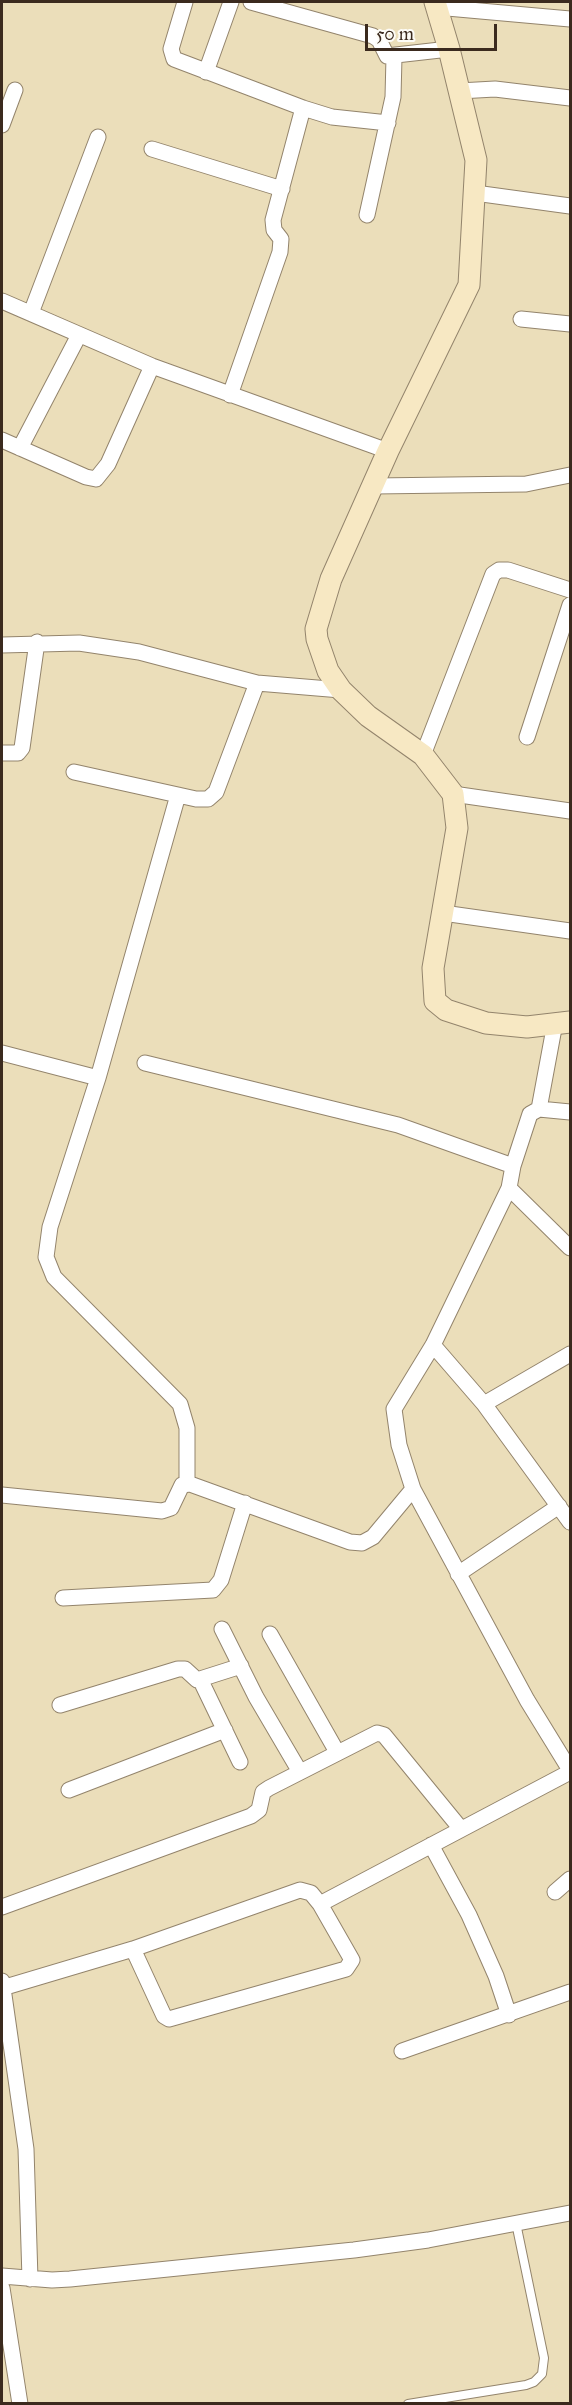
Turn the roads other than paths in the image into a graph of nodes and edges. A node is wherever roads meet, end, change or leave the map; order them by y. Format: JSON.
{"nodes":[{"id":1,"x":185,"y":2,"type":"edge"},
{"id":2,"x":231,"y":2,"type":"edge"},
{"id":3,"x":251,"y":2,"type":"edge"},
{"id":4,"x":435,"y":4,"type":"edge"},
{"id":5,"x":570,"y":19,"type":"edge"},
{"id":6,"x":449,"y":49,"type":"junction"},
{"id":7,"x":394,"y":57,"type":"junction"},
{"id":8,"x":206,"y":72,"type":"junction"},
{"id":9,"x":15,"y":90,"type":"dead end"},
{"id":10,"x":459,"y":91,"type":"junction"},
{"id":11,"x":570,"y":98,"type":"edge"},
{"id":12,"x":303,"y":108,"type":"junction"},
{"id":13,"x":388,"y":123,"type":"junction"},
{"id":14,"x":2,"y":125,"type":"edge"},
{"id":15,"x":98,"y":137,"type":"dead end"},
{"id":16,"x":152,"y":149,"type":"dead end"},
{"id":17,"x":282,"y":189,"type":"junction"},
{"id":18,"x":475,"y":193,"type":"junction"},
{"id":19,"x":570,"y":206,"type":"edge"},
{"id":20,"x":367,"y":215,"type":"dead end"},
{"id":21,"x":2,"y":301,"type":"edge"},
{"id":22,"x":31,"y":314,"type":"junction"},
{"id":23,"x":521,"y":319,"type":"dead end"},
{"id":24,"x":570,"y":324,"type":"edge"},
{"id":25,"x":79,"y":334,"type":"junction"},
{"id":26,"x":152,"y":366,"type":"junction"},
{"id":27,"x":230,"y":394,"type":"junction"},
{"id":28,"x":2,"y":440,"type":"edge"},
{"id":29,"x":20,"y":448,"type":"junction"},
{"id":30,"x":388,"y":451,"type":"junction"},
{"id":31,"x":570,"y":475,"type":"edge"},
{"id":32,"x":374,"y":486,"type":"junction"},
{"id":33,"x":570,"y":590,"type":"edge"},
{"id":34,"x":570,"y":605,"type":"edge"},
{"id":35,"x":37,"y":642,"type":"junction"},
{"id":36,"x":2,"y":645,"type":"edge"},
{"id":37,"x":257,"y":683,"type":"junction"},
{"id":38,"x":341,"y":690,"type":"junction"},
{"id":39,"x":527,"y":737,"type":"dead end"},
{"id":40,"x":2,"y":753,"type":"edge"},
{"id":41,"x":423,"y":755,"type":"junction"},
{"id":42,"x":74,"y":772,"type":"dead end"},
{"id":43,"x":453,"y":794,"type":"junction"},
{"id":44,"x":178,"y":795,"type":"junction"},
{"id":45,"x":570,"y":811,"type":"edge"},
{"id":46,"x":443,"y":913,"type":"junction"},
{"id":47,"x":570,"y":931,"type":"edge"},
{"id":48,"x":563,"y":1022,"type":"edge"},
{"id":49,"x":2,"y":1053,"type":"edge"},
{"id":50,"x":145,"y":1063,"type":"dead end"},
{"id":51,"x":98,"y":1078,"type":"junction"},
{"id":52,"x":539,"y":1109,"type":"junction"},
{"id":53,"x":570,"y":1112,"type":"edge"},
{"id":54,"x":513,"y":1166,"type":"junction"},
{"id":55,"x":508,"y":1188,"type":"junction"},
{"id":56,"x":570,"y":1248,"type":"edge"},
{"id":57,"x":433,"y":1345,"type":"junction"},
{"id":58,"x":570,"y":1354,"type":"edge"},
{"id":59,"x":484,"y":1404,"type":"junction"},
{"id":60,"x":187,"y":1484,"type":"junction"},
{"id":61,"x":413,"y":1489,"type":"junction"},
{"id":62,"x":2,"y":1495,"type":"edge"},
{"id":63,"x":245,"y":1503,"type":"junction"},
{"id":64,"x":565,"y":1510,"type":"edge"},
{"id":65,"x":458,"y":1574,"type":"junction"},
{"id":66,"x":63,"y":1598,"type":"dead end"},
{"id":67,"x":222,"y":1629,"type":"dead end"},
{"id":68,"x":270,"y":1634,"type":"dead end"},
{"id":69,"x":241,"y":1666,"type":"junction"},
{"id":70,"x":200,"y":1679,"type":"junction"},
{"id":71,"x":60,"y":1705,"type":"dead end"},
{"id":72,"x":225,"y":1730,"type":"junction"},
{"id":73,"x":337,"y":1752,"type":"junction"},
{"id":74,"x":240,"y":1762,"type":"dead end"},
{"id":75,"x":570,"y":1771,"type":"edge"},
{"id":76,"x":300,"y":1772,"type":"junction"},
{"id":77,"x":69,"y":1790,"type":"dead end"},
{"id":78,"x":462,"y":1829,"type":"junction"},
{"id":79,"x":431,"y":1845,"type":"junction"},
{"id":80,"x":570,"y":1879,"type":"edge"},
{"id":81,"x":555,"y":1892,"type":"dead end"},
{"id":82,"x":320,"y":1904,"type":"junction"},
{"id":83,"x":2,"y":1907,"type":"edge"},
{"id":84,"x":133,"y":1949,"type":"junction"},
{"id":85,"x":2,"y":1984,"type":"edge"},
{"id":86,"x":570,"y":1992,"type":"edge"},
{"id":87,"x":509,"y":2015,"type":"junction"},
{"id":88,"x":402,"y":2051,"type":"dead end"},
{"id":89,"x":570,"y":2213,"type":"edge"},
{"id":90,"x":516,"y":2223,"type":"junction"},
{"id":91,"x":2,"y":2276,"type":"edge"},
{"id":92,"x":30,"y":2278,"type":"junction"},
{"id":93,"x":2,"y":2288,"type":"edge"},
{"id":94,"x":20,"y":2403,"type":"edge"},
{"id":95,"x":408,"y":2403,"type":"edge"}],
"edges":[{"from":1,"to":8,"type":"street"},
{"from":2,"to":8,"type":"street"},
{"from":3,"to":7,"type":"street"},
{"from":4,"to":5,"type":"street"},
{"from":4,"to":6,"type":"street"},
{"from":6,"to":7,"type":"street"},
{"from":6,"to":10,"type":"street"},
{"from":7,"to":13,"type":"street"},
{"from":8,"to":12,"type":"street"},
{"from":9,"to":14,"type":"street"},
{"from":10,"to":11,"type":"street"},
{"from":10,"to":18,"type":"street"},
{"from":12,"to":13,"type":"street"},
{"from":12,"to":17,"type":"street"},
{"from":13,"to":20,"type":"street"},
{"from":15,"to":22,"type":"street"},
{"from":16,"to":17,"type":"street"},
{"from":17,"to":27,"type":"street"},
{"from":18,"to":19,"type":"street"},
{"from":18,"to":30,"type":"street"},
{"from":21,"to":22,"type":"street"},
{"from":22,"to":25,"type":"street"},
{"from":23,"to":24,"type":"street"},
{"from":25,"to":26,"type":"street"},
{"from":25,"to":29,"type":"street"},
{"from":26,"to":27,"type":"street"},
{"from":26,"to":29,"type":"street"},
{"from":27,"to":30,"type":"street"},
{"from":28,"to":29,"type":"street"},
{"from":30,"to":32,"type":"street"},
{"from":31,"to":32,"type":"street"},
{"from":32,"to":38,"type":"street"},
{"from":33,"to":41,"type":"street"},
{"from":34,"to":39,"type":"street"},
{"from":35,"to":36,"type":"street"},
{"from":35,"to":37,"type":"street"},
{"from":35,"to":40,"type":"street"},
{"from":37,"to":38,"type":"street"},
{"from":37,"to":44,"type":"street"},
{"from":38,"to":41,"type":"street"},
{"from":41,"to":43,"type":"street"},
{"from":42,"to":44,"type":"street"},
{"from":43,"to":45,"type":"street"},
{"from":43,"to":46,"type":"street"},
{"from":44,"to":51,"type":"street"},
{"from":46,"to":47,"type":"street"},
{"from":46,"to":48,"type":"street"},
{"from":48,"to":52,"type":"street"},
{"from":49,"to":51,"type":"street"},
{"from":50,"to":54,"type":"street"},
{"from":51,"to":60,"type":"street"},
{"from":52,"to":53,"type":"street"},
{"from":52,"to":54,"type":"street"},
{"from":54,"to":55,"type":"street"},
{"from":55,"to":56,"type":"street"},
{"from":55,"to":57,"type":"street"},
{"from":57,"to":59,"type":"street"},
{"from":57,"to":61,"type":"street"},
{"from":58,"to":59,"type":"street"},
{"from":59,"to":64,"type":"street"},
{"from":60,"to":62,"type":"street"},
{"from":60,"to":63,"type":"street"},
{"from":61,"to":63,"type":"street"},
{"from":61,"to":65,"type":"street"},
{"from":63,"to":66,"type":"street"},
{"from":64,"to":65,"type":"street"},
{"from":65,"to":75,"type":"street"},
{"from":67,"to":69,"type":"street"},
{"from":68,"to":73,"type":"street"},
{"from":69,"to":70,"type":"street"},
{"from":69,"to":76,"type":"street"},
{"from":70,"to":71,"type":"street"},
{"from":70,"to":72,"type":"street"},
{"from":72,"to":74,"type":"street"},
{"from":72,"to":77,"type":"street"},
{"from":73,"to":76,"type":"street"},
{"from":73,"to":78,"type":"street"},
{"from":75,"to":78,"type":"street"},
{"from":76,"to":83,"type":"street"},
{"from":78,"to":79,"type":"street"},
{"from":79,"to":82,"type":"street"},
{"from":79,"to":87,"type":"street"},
{"from":80,"to":81,"type":"street"},
{"from":82,"to":84,"type":"street"},
{"from":82,"to":84,"type":"street"},
{"from":84,"to":85,"type":"street"},
{"from":85,"to":92,"type":"street"},
{"from":86,"to":87,"type":"street"},
{"from":87,"to":88,"type":"street"},
{"from":89,"to":90,"type":"street"},
{"from":90,"to":92,"type":"street"},
{"from":90,"to":95,"type":"lane"},
{"from":91,"to":92,"type":"street"},
{"from":93,"to":94,"type":"street"}]}
